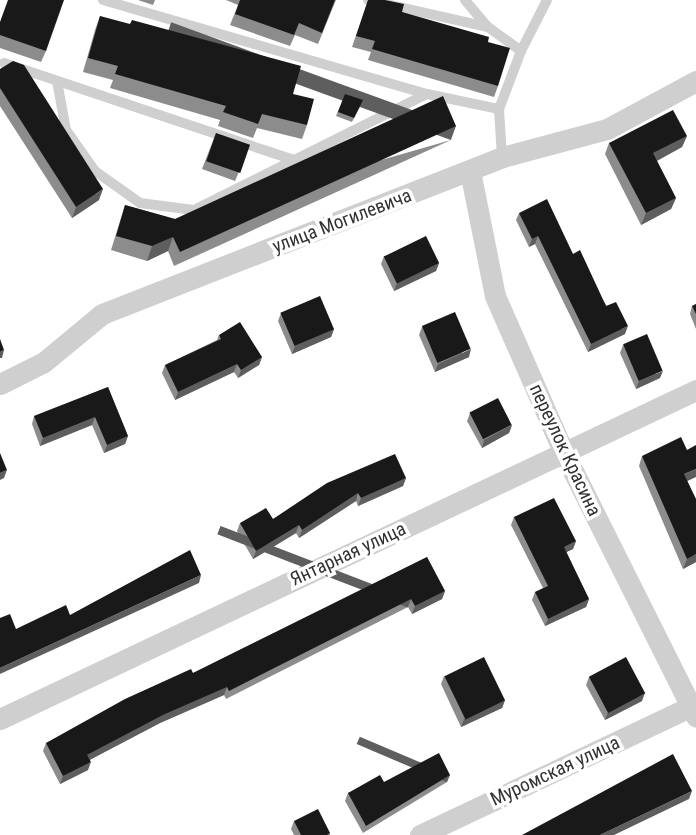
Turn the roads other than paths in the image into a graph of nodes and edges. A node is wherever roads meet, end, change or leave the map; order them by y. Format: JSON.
{"nodes":[{"id":1,"x":103,"y":0,"type":"edge"},
{"id":2,"x":368,"y":0,"type":"edge"},
{"id":3,"x":465,"y":0,"type":"edge"},
{"id":4,"x":547,"y":0,"type":"edge"},
{"id":5,"x":488,"y":27,"type":"junction"},
{"id":6,"x":521,"y":51,"type":"junction"},
{"id":7,"x":4,"y":63,"type":"edge"},
{"id":8,"x":57,"y":81,"type":"junction"},
{"id":9,"x":696,"y":81,"type":"edge"},
{"id":10,"x":426,"y":94,"type":"junction"},
{"id":11,"x":499,"y":109,"type":"junction"},
{"id":12,"x":502,"y":157,"type":"junction"},
{"id":13,"x":294,"y":160,"type":"junction"},
{"id":14,"x":470,"y":171,"type":"junction"},
{"id":15,"x":0,"y":384,"type":"edge"},
{"id":16,"x":696,"y":390,"type":"edge"},
{"id":17,"x":563,"y":451,"type":"junction"},
{"id":18,"x":694,"y":709,"type":"edge"},
{"id":19,"x":0,"y":719,"type":"edge"},
{"id":20,"x":420,"y":835,"type":"edge"}],
"edges":[{"from":1,"to":10,"type":"lane"},
{"from":2,"to":5,"type":"lane"},
{"from":3,"to":5,"type":"lane"},
{"from":4,"to":6,"type":"lane"},
{"from":5,"to":6,"type":"lane"},
{"from":6,"to":11,"type":"lane"},
{"from":7,"to":8,"type":"lane"},
{"from":8,"to":13,"type":"lane"},
{"from":8,"to":13,"type":"lane"},
{"from":9,"to":12,"type":"street","name":"улица Могилевича"},
{"from":10,"to":11,"type":"lane"},
{"from":10,"to":13,"type":"lane"},
{"from":11,"to":12,"type":"lane"},
{"from":12,"to":14,"type":"street","name":"улица Могилевича"},
{"from":14,"to":15,"type":"street","name":"улица Могилевича"},
{"from":14,"to":17,"type":"street","name":"переулок Красина"},
{"from":16,"to":17,"type":"street","name":"Янтарная улица"},
{"from":17,"to":18,"type":"street","name":"переулок Красина"},
{"from":17,"to":19,"type":"street","name":"Янтарная улица"},
{"from":18,"to":20,"type":"street","name":"Муромская улица"}]}
